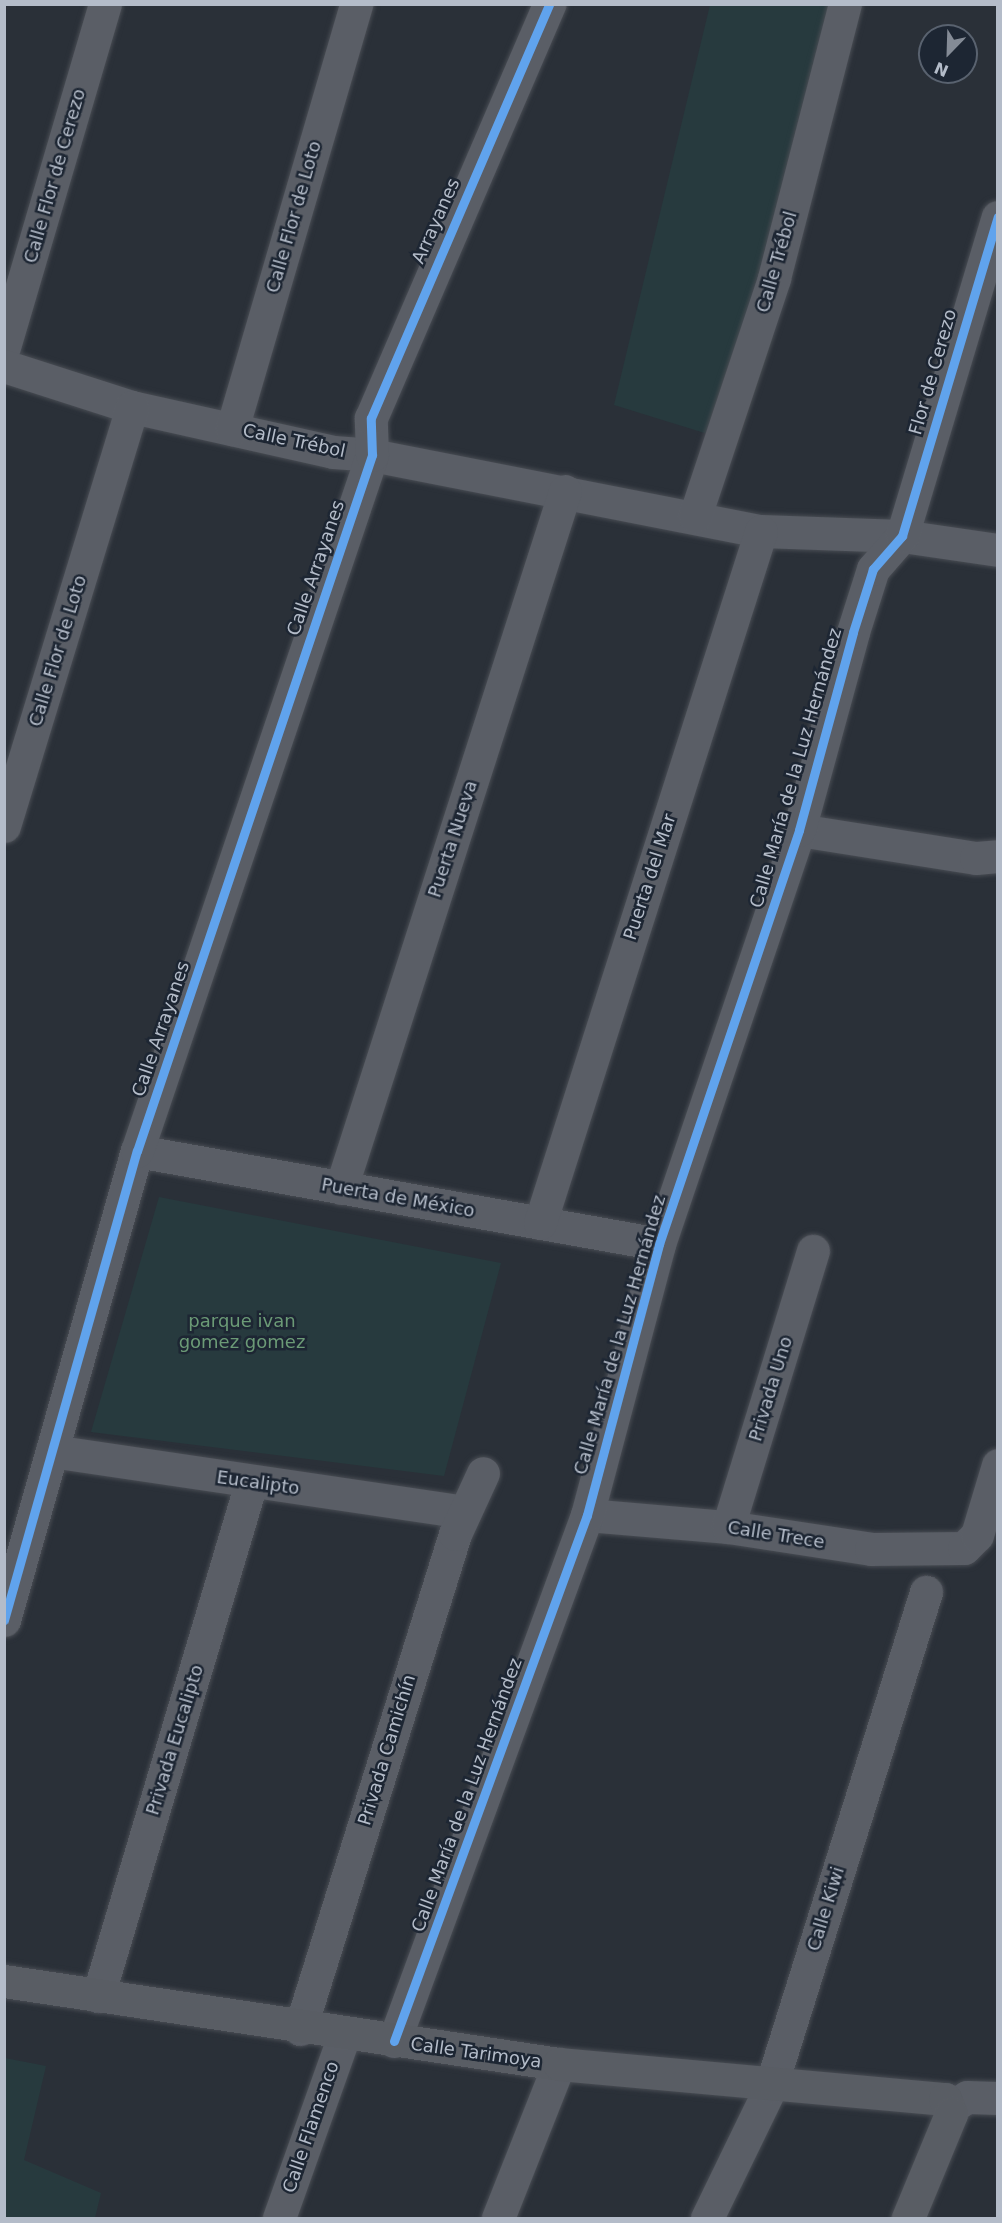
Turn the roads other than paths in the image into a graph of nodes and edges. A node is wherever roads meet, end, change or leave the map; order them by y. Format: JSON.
{"nodes":[{"id":1,"x":105,"y":4,"type":"edge"},
{"id":2,"x":356,"y":4,"type":"edge"},
{"id":3,"x":549,"y":4,"type":"edge"},
{"id":4,"x":845,"y":4,"type":"edge"},
{"id":5,"x":998,"y":217,"type":"edge"},
{"id":6,"x":4,"y":348,"type":"edge"},
{"id":7,"x":4,"y":366,"type":"edge"},
{"id":8,"x":132,"y":407,"type":"junction"},
{"id":9,"x":232,"y":429,"type":"junction"},
{"id":10,"x":372,"y":455,"type":"junction"},
{"id":11,"x":566,"y":491,"type":"junction"},
{"id":12,"x":695,"y":516,"type":"junction"},
{"id":13,"x":761,"y":531,"type":"junction"},
{"id":14,"x":902,"y":536,"type":"junction"},
{"id":15,"x":998,"y":550,"type":"edge"},
{"id":16,"x":4,"y":826,"type":"edge"},
{"id":17,"x":799,"y":830,"type":"junction"},
{"id":18,"x":998,"y":856,"type":"edge"},
{"id":19,"x":137,"y":1151,"type":"junction"},
{"id":20,"x":341,"y":1188,"type":"junction"},
{"id":21,"x":540,"y":1223,"type":"junction"},
{"id":22,"x":659,"y":1244,"type":"junction"},
{"id":23,"x":813,"y":1251,"type":"dead end"},
{"id":24,"x":52,"y":1451,"type":"junction"},
{"id":25,"x":998,"y":1465,"type":"edge"},
{"id":26,"x":483,"y":1473,"type":"dead end"},
{"id":27,"x":251,"y":1483,"type":"junction"},
{"id":28,"x":465,"y":1512,"type":"junction"},
{"id":29,"x":587,"y":1515,"type":"junction"},
{"id":30,"x":728,"y":1527,"type":"junction"},
{"id":31,"x":926,"y":1592,"type":"dead end"},
{"id":32,"x":4,"y":1620,"type":"edge"},
{"id":33,"x":4,"y":1981,"type":"edge"},
{"id":34,"x":98,"y":1996,"type":"junction"},
{"id":35,"x":300,"y":2029,"type":"junction"},
{"id":36,"x":344,"y":2035,"type":"junction"},
{"id":37,"x":394,"y":2041,"type":"junction"},
{"id":38,"x":559,"y":2064,"type":"junction"},
{"id":39,"x":771,"y":2086,"type":"junction"},
{"id":40,"x":998,"y":2098,"type":"edge"},
{"id":41,"x":951,"y":2105,"type":"junction"},
{"id":42,"x":279,"y":2218,"type":"edge"},
{"id":43,"x":498,"y":2218,"type":"edge"},
{"id":44,"x":707,"y":2218,"type":"edge"},
{"id":45,"x":908,"y":2218,"type":"edge"}],
"edges":[{"from":1,"to":6,"type":"street","name":"Calle Flor de Cerezo"},
{"from":2,"to":9,"type":"street","name":"Calle Flor de Loto"},
{"from":3,"to":10,"type":"street","name":"Arrayanes"},
{"from":4,"to":12,"type":"street","name":"Calle Trébol"},
{"from":5,"to":14,"type":"street","name":"Flor de Cerezo"},
{"from":7,"to":8,"type":"street","name":"Calle Trébol"},
{"from":8,"to":9,"type":"street","name":"Calle Trébol"},
{"from":8,"to":16,"type":"street","name":"Calle Flor de Loto"},
{"from":9,"to":10,"type":"street","name":"Calle Trébol"},
{"from":10,"to":11,"type":"street","name":"Calle Trébol"},
{"from":10,"to":19,"type":"street","name":"Calle Arrayanes"},
{"from":11,"to":12,"type":"street","name":"Calle Trébol"},
{"from":11,"to":20,"type":"street","name":"Puerta Nueva"},
{"from":12,"to":13,"type":"street","name":"Calle Trébol"},
{"from":13,"to":14,"type":"street","name":"Calle Trébol"},
{"from":13,"to":21,"type":"street","name":"Puerta del Mar"},
{"from":14,"to":15,"type":"street","name":"Calle Trébol"},
{"from":14,"to":17,"type":"street","name":"Calle María de la Luz Hernández"},
{"from":17,"to":18,"type":"street"},
{"from":17,"to":22,"type":"street","name":"Calle María de la Luz Hernández"},
{"from":19,"to":20,"type":"street","name":"Puerta de México"},
{"from":19,"to":24,"type":"street","name":"Calle Arrayanes"},
{"from":20,"to":21,"type":"street","name":"Puerta de México"},
{"from":21,"to":22,"type":"street","name":"Puerta de México"},
{"from":22,"to":29,"type":"street","name":"Calle María de la Luz Hernández"},
{"from":23,"to":30,"type":"street","name":"Privada Uno"},
{"from":24,"to":27,"type":"street","name":"Eucalipto"},
{"from":24,"to":32,"type":"street","name":"Calle Arrayanes"},
{"from":25,"to":30,"type":"street","name":"Calle Trece"},
{"from":26,"to":28,"type":"street","name":"Privada Camichín"},
{"from":27,"to":28,"type":"street","name":"Eucalipto"},
{"from":27,"to":34,"type":"street","name":"Privada Eucalipto"},
{"from":28,"to":35,"type":"street","name":"Privada Camichín"},
{"from":29,"to":30,"type":"street","name":"Calle Trece"},
{"from":29,"to":37,"type":"street","name":"Calle María de la Luz Hernández"},
{"from":31,"to":39,"type":"street","name":"Calle Kiwi"},
{"from":33,"to":34,"type":"street","name":"Calle Tarimoya"},
{"from":34,"to":35,"type":"street","name":"Calle Tarimoya"},
{"from":35,"to":36,"type":"street","name":"Calle Tarimoya"},
{"from":36,"to":37,"type":"street","name":"Calle Tarimoya"},
{"from":36,"to":42,"type":"street","name":"Calle Flamenco"},
{"from":37,"to":38,"type":"street","name":"Calle Tarimoya"},
{"from":38,"to":39,"type":"street","name":"Calle Tarimoya"},
{"from":38,"to":43,"type":"street"},
{"from":39,"to":41,"type":"street","name":"Calle Tarimoya"},
{"from":39,"to":44,"type":"street","name":"Calle Kiwi"},
{"from":40,"to":41,"type":"street"},
{"from":41,"to":45,"type":"street"}]}
